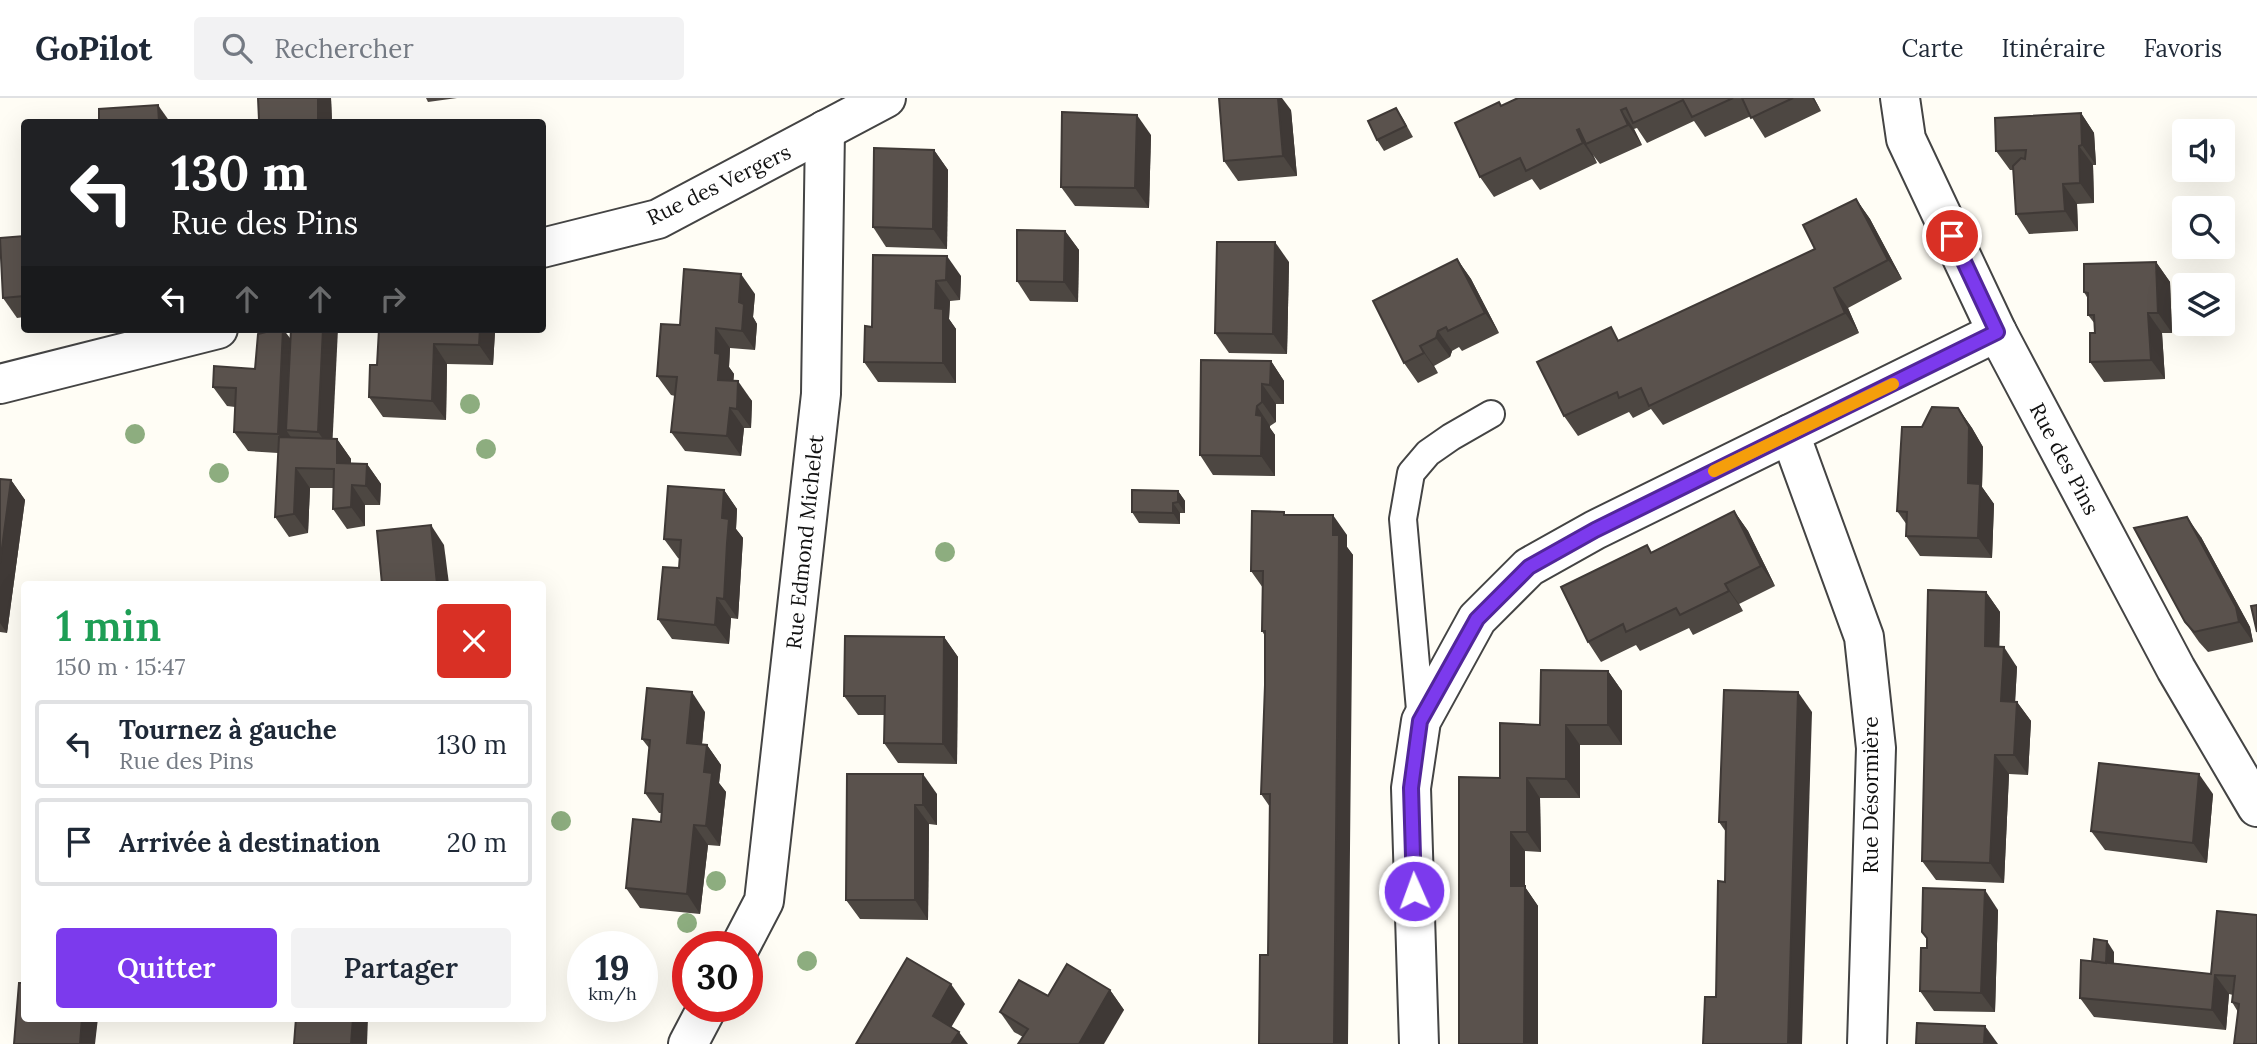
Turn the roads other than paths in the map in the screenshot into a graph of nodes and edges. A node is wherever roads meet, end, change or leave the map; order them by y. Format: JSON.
{"nodes":[{"id":1,"x":886,"y":98,"type":"edge"},
{"id":2,"x":1900,"y":98,"type":"edge"},
{"id":3,"x":825,"y":130,"type":"junction"},
{"id":4,"x":546,"y":247,"type":"edge"},
{"id":5,"x":1997,"y":332,"type":"junction"},
{"id":6,"x":202,"y":333,"type":"edge"},
{"id":7,"x":0,"y":384,"type":"edge"},
{"id":8,"x":1491,"y":414,"type":"dead end"},
{"id":9,"x":1790,"y":434,"type":"junction"},
{"id":10,"x":1420,"y":721,"type":"junction"},
{"id":11,"x":2257,"y":807,"type":"edge"},
{"id":12,"x":748,"y":931,"type":"edge"},
{"id":13,"x":700,"y":1022,"type":"edge"},
{"id":14,"x":688,"y":1044,"type":"edge"},
{"id":15,"x":1419,"y":1044,"type":"edge"},
{"id":16,"x":1867,"y":1044,"type":"edge"}],
"edges":[{"from":1,"to":3,"type":"street","name":"Rue des Vergers"},
{"from":2,"to":5,"type":"street","name":"Rue des Pins"},
{"from":3,"to":4,"type":"street","name":"Rue des Vergers"},
{"from":3,"to":12,"type":"street","name":"Rue Edmond Michelet"},
{"from":5,"to":9,"type":"street"},
{"from":5,"to":11,"type":"street","name":"Rue des Pins"},
{"from":6,"to":7,"type":"street"},
{"from":8,"to":10,"type":"lane"},
{"from":9,"to":10,"type":"street"},
{"from":9,"to":16,"type":"street","name":"Rue Désormière"},
{"from":10,"to":15,"type":"street"},
{"from":13,"to":14,"type":"street"}]}
